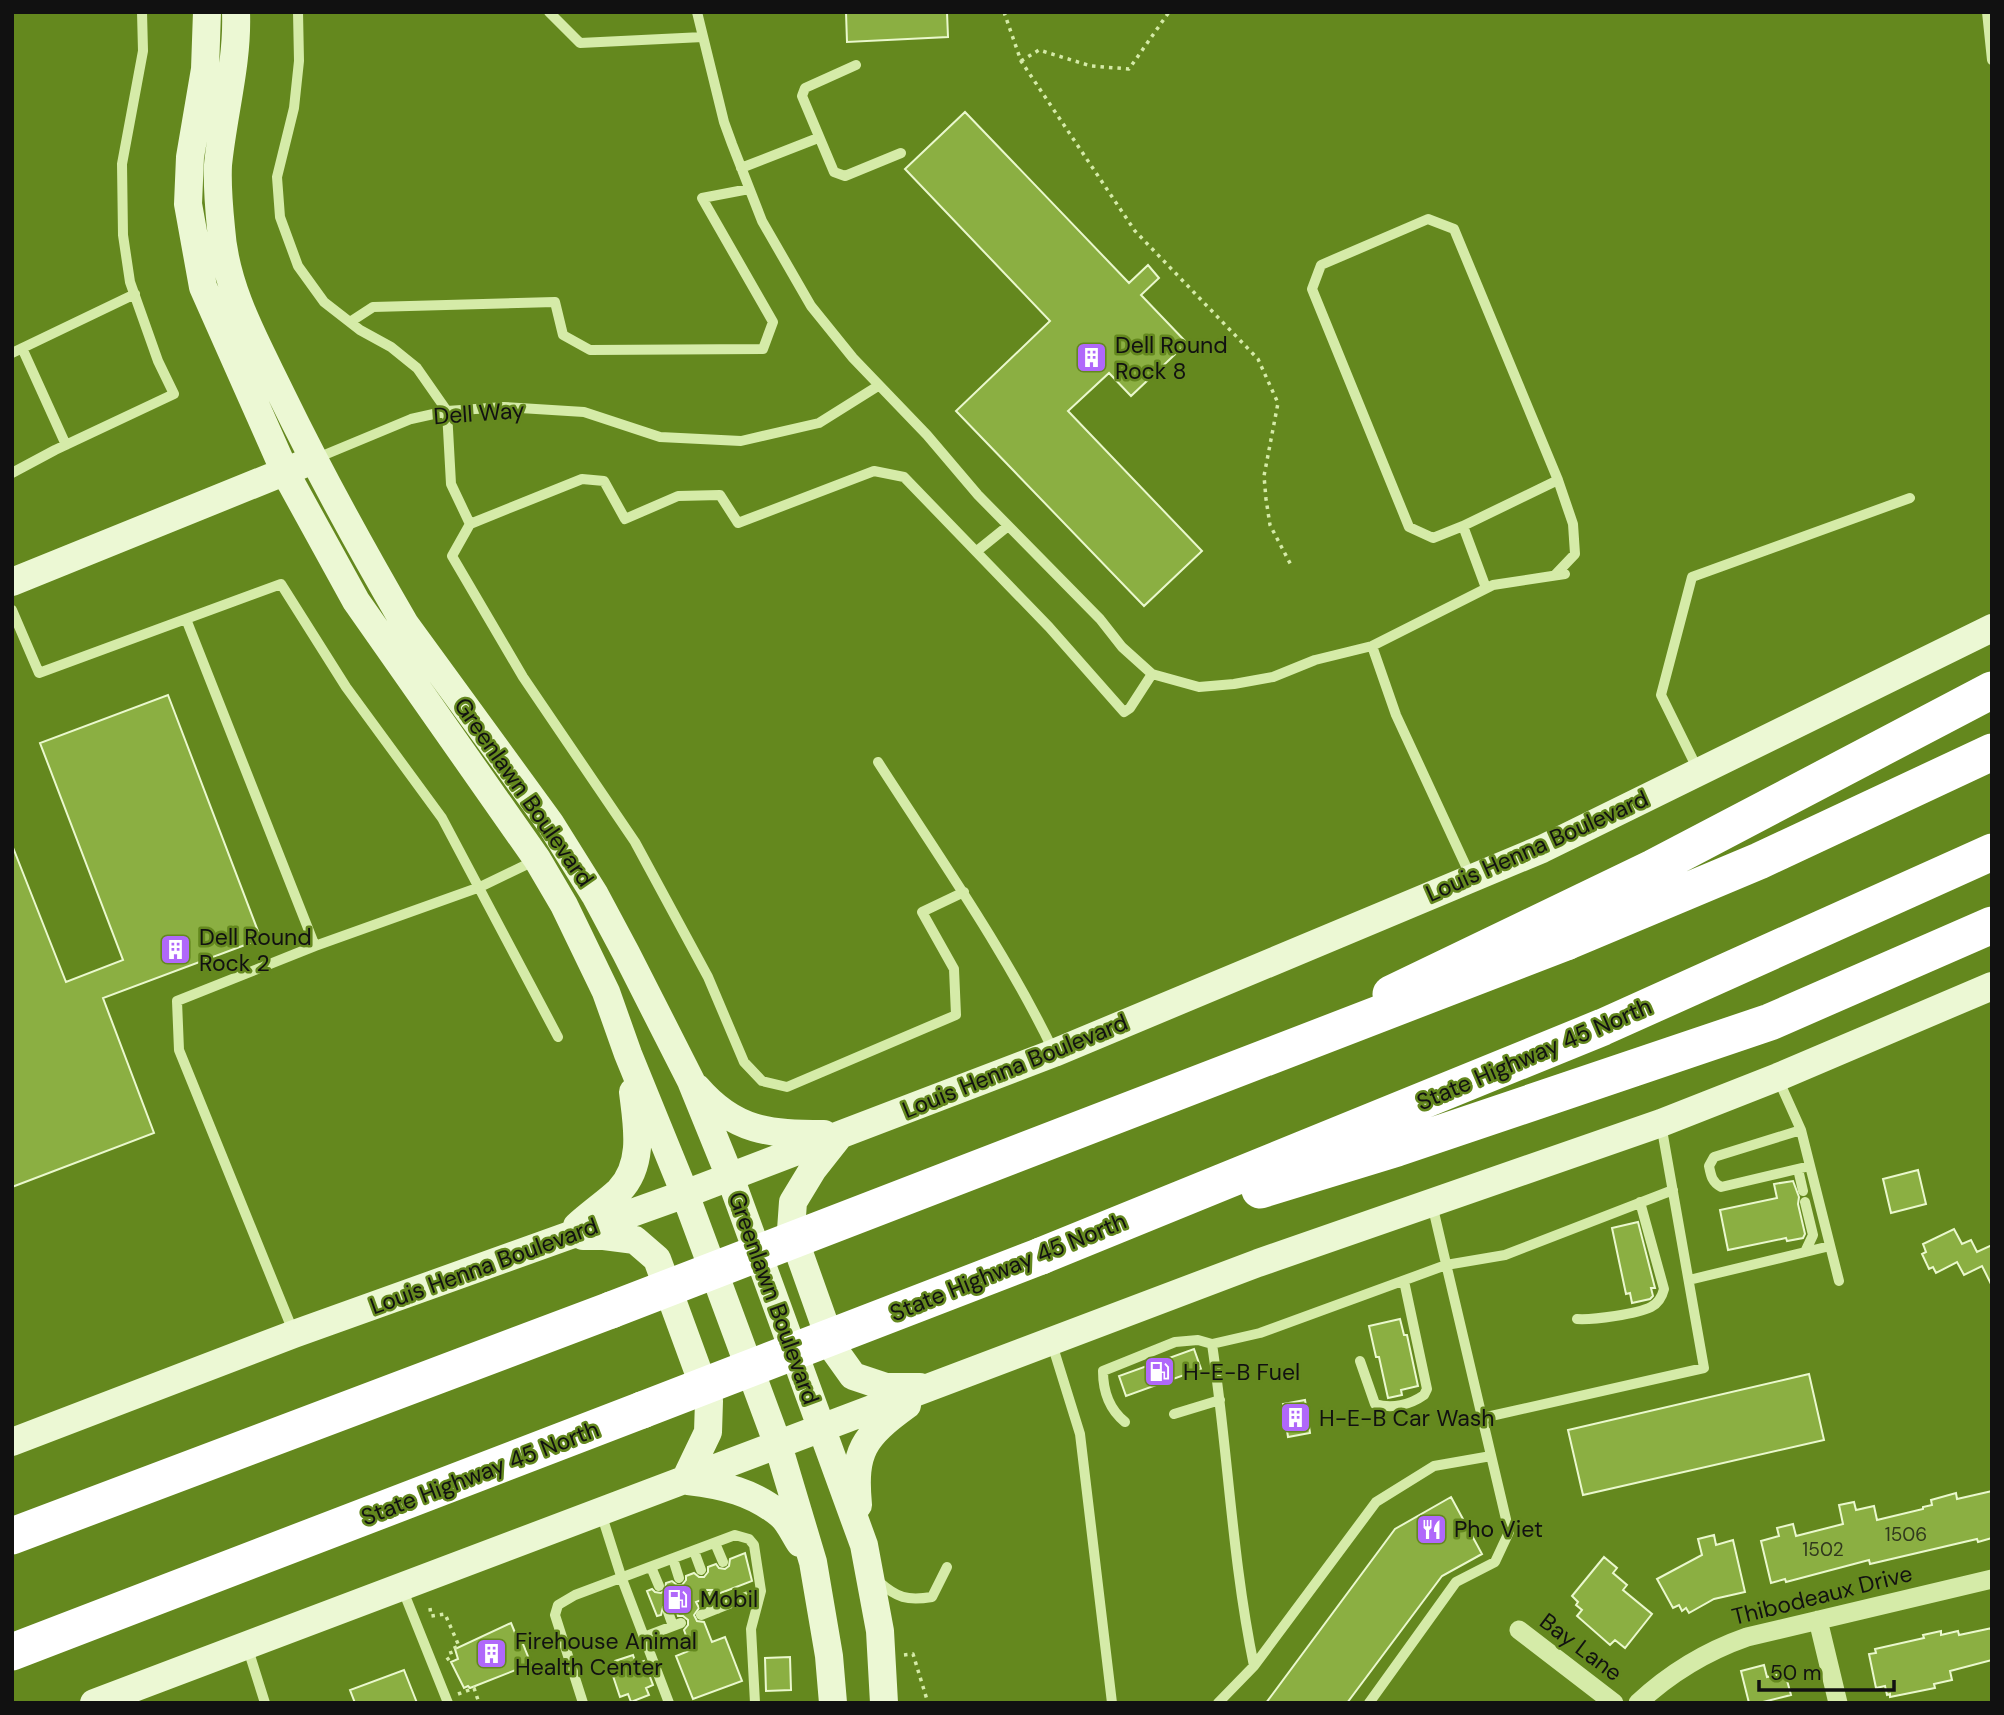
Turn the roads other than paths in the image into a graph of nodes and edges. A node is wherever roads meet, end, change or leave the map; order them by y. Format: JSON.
{"nodes":[{"id":1,"x":142,"y":12,"type":"edge"},
{"id":2,"x":207,"y":12,"type":"edge"},
{"id":3,"x":236,"y":12,"type":"edge"},
{"id":4,"x":298,"y":12,"type":"edge"},
{"id":5,"x":549,"y":12,"type":"edge"},
{"id":6,"x":697,"y":12,"type":"edge"},
{"id":7,"x":1987,"y":12,"type":"edge"},
{"id":8,"x":703,"y":37,"type":"junction"},
{"id":9,"x":1992,"y":60,"type":"edge"},
{"id":10,"x":856,"y":65,"type":"dead end"},
{"id":11,"x":818,"y":138,"type":"junction"},
{"id":12,"x":901,"y":153,"type":"dead end"},
{"id":13,"x":741,"y":168,"type":"junction"},
{"id":14,"x":749,"y":189,"type":"junction"},
{"id":15,"x":135,"y":294,"type":"junction"},
{"id":16,"x":351,"y":322,"type":"junction"},
{"id":17,"x":17,"y":350,"type":"edge"},
{"id":18,"x":878,"y":386,"type":"junction"},
{"id":19,"x":447,"y":411,"type":"junction"},
{"id":20,"x":66,"y":445,"type":"junction"},
{"id":21,"x":313,"y":460,"type":"junction"},
{"id":22,"x":285,"y":472,"type":"junction"},
{"id":23,"x":12,"y":473,"type":"edge"},
{"id":24,"x":1558,"y":480,"type":"junction"},
{"id":25,"x":1910,"y":498,"type":"dead end"},
{"id":26,"x":470,"y":524,"type":"junction"},
{"id":27,"x":1008,"y":526,"type":"junction"},
{"id":28,"x":1464,"y":526,"type":"junction"},
{"id":29,"x":977,"y":551,"type":"junction"},
{"id":30,"x":12,"y":582,"type":"edge"},
{"id":31,"x":1486,"y":588,"type":"junction"},
{"id":32,"x":12,"y":610,"type":"edge"},
{"id":33,"x":186,"y":619,"type":"junction"},
{"id":34,"x":1992,"y":628,"type":"edge"},
{"id":35,"x":1372,"y":646,"type":"junction"},
{"id":36,"x":1152,"y":674,"type":"junction"},
{"id":37,"x":1992,"y":690,"type":"edge"},
{"id":38,"x":1992,"y":752,"type":"edge"},
{"id":39,"x":878,"y":762,"type":"dead end"},
{"id":40,"x":1699,"y":772,"type":"junction"},
{"id":41,"x":1992,"y":852,"type":"edge"},
{"id":42,"x":537,"y":859,"type":"junction"},
{"id":43,"x":1471,"y":877,"type":"junction"},
{"id":44,"x":480,"y":887,"type":"junction"},
{"id":45,"x":964,"y":892,"type":"junction"},
{"id":46,"x":595,"y":895,"type":"junction"},
{"id":47,"x":1992,"y":925,"type":"edge"},
{"id":48,"x":1561,"y":929,"type":"junction"},
{"id":49,"x":315,"y":946,"type":"junction"},
{"id":50,"x":1992,"y":986,"type":"edge"},
{"id":51,"x":558,"y":1037,"type":"dead end"},
{"id":52,"x":1054,"y":1053,"type":"junction"},
{"id":53,"x":628,"y":1054,"type":"junction"},
{"id":54,"x":1778,"y":1077,"type":"junction"},
{"id":55,"x":691,"y":1081,"type":"junction"},
{"id":56,"x":1661,"y":1124,"type":"junction"},
{"id":57,"x":1801,"y":1130,"type":"junction"},
{"id":58,"x":841,"y":1134,"type":"junction"},
{"id":59,"x":1810,"y":1166,"type":"junction"},
{"id":60,"x":1798,"y":1169,"type":"junction"},
{"id":61,"x":730,"y":1177,"type":"junction"},
{"id":62,"x":1673,"y":1190,"type":"junction"},
{"id":63,"x":685,"y":1194,"type":"junction"},
{"id":64,"x":1640,"y":1202,"type":"junction"},
{"id":65,"x":1432,"y":1203,"type":"junction"},
{"id":66,"x":563,"y":1237,"type":"junction"},
{"id":67,"x":1830,"y":1246,"type":"junction"},
{"id":68,"x":1805,"y":1252,"type":"junction"},
{"id":69,"x":1041,"y":1256,"type":"junction"},
{"id":70,"x":1446,"y":1265,"type":"junction"},
{"id":71,"x":1689,"y":1280,"type":"junction"},
{"id":72,"x":1404,"y":1281,"type":"junction"},
{"id":73,"x":1839,"y":1281,"type":"dead end"},
{"id":74,"x":1577,"y":1319,"type":"dead end"},
{"id":75,"x":294,"y":1335,"type":"junction"},
{"id":76,"x":1051,"y":1340,"type":"junction"},
{"id":77,"x":1212,"y":1344,"type":"junction"},
{"id":78,"x":1360,"y":1361,"type":"dead end"},
{"id":79,"x":932,"y":1387,"type":"junction"},
{"id":80,"x":1220,"y":1400,"type":"junction"},
{"id":81,"x":1174,"y":1414,"type":"dead end"},
{"id":82,"x":1482,"y":1418,"type":"junction"},
{"id":83,"x":1125,"y":1422,"type":"dead end"},
{"id":84,"x":822,"y":1429,"type":"junction"},
{"id":85,"x":12,"y":1442,"type":"edge"},
{"id":86,"x":778,"y":1445,"type":"junction"},
{"id":87,"x":1491,"y":1456,"type":"junction"},
{"id":88,"x":685,"y":1480,"type":"junction"},
{"id":89,"x":139,"y":1487,"type":"junction"},
{"id":90,"x":600,"y":1513,"type":"junction"},
{"id":91,"x":12,"y":1516,"type":"edge"},
{"id":92,"x":12,"y":1536,"type":"edge"},
{"id":93,"x":715,"y":1543,"type":"junction"},
{"id":94,"x":694,"y":1551,"type":"junction"},
{"id":95,"x":673,"y":1559,"type":"junction"},
{"id":96,"x":867,"y":1559,"type":"junction"},
{"id":97,"x":723,"y":1562,"type":"dead end"},
{"id":98,"x":813,"y":1562,"type":"junction"},
{"id":99,"x":652,"y":1567,"type":"junction"},
{"id":100,"x":947,"y":1567,"type":"dead end"},
{"id":101,"x":701,"y":1570,"type":"dead end"},
{"id":102,"x":622,"y":1578,"type":"junction"},
{"id":103,"x":679,"y":1578,"type":"dead end"},
{"id":104,"x":1992,"y":1579,"type":"edge"},
{"id":105,"x":659,"y":1586,"type":"dead end"},
{"id":106,"x":402,"y":1587,"type":"junction"},
{"id":107,"x":733,"y":1588,"type":"dead end"},
{"id":108,"x":761,"y":1591,"type":"junction"},
{"id":109,"x":711,"y":1597,"type":"dead end"},
{"id":110,"x":738,"y":1601,"type":"junction"},
{"id":111,"x":717,"y":1609,"type":"junction"},
{"id":112,"x":668,"y":1612,"type":"dead end"},
{"id":113,"x":701,"y":1615,"type":"dead end"},
{"id":114,"x":1818,"y":1620,"type":"junction"},
{"id":115,"x":1519,"y":1630,"type":"dead end"},
{"id":116,"x":644,"y":1637,"type":"junction"},
{"id":117,"x":247,"y":1646,"type":"junction"},
{"id":118,"x":12,"y":1652,"type":"edge"},
{"id":119,"x":1254,"y":1666,"type":"junction"},
{"id":120,"x":94,"y":1703,"type":"edge"},
{"id":121,"x":265,"y":1703,"type":"edge"},
{"id":122,"x":448,"y":1703,"type":"edge"},
{"id":123,"x":583,"y":1703,"type":"edge"},
{"id":124,"x":669,"y":1703,"type":"edge"},
{"id":125,"x":755,"y":1703,"type":"edge"},
{"id":126,"x":833,"y":1703,"type":"edge"},
{"id":127,"x":884,"y":1703,"type":"edge"},
{"id":128,"x":1112,"y":1703,"type":"edge"},
{"id":129,"x":1218,"y":1703,"type":"edge"},
{"id":130,"x":1369,"y":1703,"type":"edge"},
{"id":131,"x":1614,"y":1703,"type":"edge"},
{"id":132,"x":1638,"y":1703,"type":"edge"},
{"id":133,"x":1838,"y":1703,"type":"edge"}],
"edges":[{"from":1,"to":15,"type":"lane"},
{"from":2,"to":22,"type":"main road","name":"Greenlawn Boulevard"},
{"from":3,"to":21,"type":"main road","name":"Greenlawn Boulevard"},
{"from":4,"to":16,"type":"lane"},
{"from":5,"to":8,"type":"lane"},
{"from":6,"to":8,"type":"lane"},
{"from":7,"to":9,"type":"lane"},
{"from":8,"to":13,"type":"lane"},
{"from":10,"to":11,"type":"lane"},
{"from":11,"to":12,"type":"lane"},
{"from":11,"to":13,"type":"lane"},
{"from":13,"to":14,"type":"lane"},
{"from":14,"to":16,"type":"lane"},
{"from":14,"to":18,"type":"lane"},
{"from":15,"to":17,"type":"lane"},
{"from":15,"to":20,"type":"lane"},
{"from":16,"to":19,"type":"lane"},
{"from":17,"to":20,"type":"lane"},
{"from":18,"to":19,"type":"lane","name":"Dell Way"},
{"from":18,"to":27,"type":"lane"},
{"from":19,"to":21,"type":"lane","name":"Dell Way"},
{"from":19,"to":26,"type":"lane"},
{"from":20,"to":23,"type":"lane"},
{"from":21,"to":22,"type":"main road","name":"Dell Way"},
{"from":21,"to":46,"type":"main road","name":"Greenlawn Boulevard"},
{"from":22,"to":30,"type":"main road","name":"Dell Way"},
{"from":22,"to":42,"type":"main road","name":"Greenlawn Boulevard"},
{"from":24,"to":28,"type":"lane"},
{"from":24,"to":28,"type":"lane"},
{"from":24,"to":31,"type":"lane"},
{"from":25,"to":40,"type":"lane"},
{"from":26,"to":29,"type":"lane"},
{"from":26,"to":45,"type":"lane"},
{"from":27,"to":29,"type":"lane"},
{"from":27,"to":36,"type":"lane"},
{"from":28,"to":31,"type":"lane"},
{"from":29,"to":36,"type":"lane"},
{"from":31,"to":35,"type":"lane"},
{"from":32,"to":33,"type":"lane"},
{"from":33,"to":44,"type":"lane"},
{"from":33,"to":49,"type":"lane"},
{"from":34,"to":40,"type":"main road","name":"Louis Henna Boulevard"},
{"from":35,"to":36,"type":"lane"},
{"from":35,"to":43,"type":"lane"},
{"from":37,"to":48,"type":"highway"},
{"from":38,"to":48,"type":"highway"},
{"from":39,"to":45,"type":"lane"},
{"from":40,"to":43,"type":"main road","name":"Louis Henna Boulevard"},
{"from":41,"to":69,"type":"highway","name":"State Highway 45 North"},
{"from":42,"to":44,"type":"lane"},
{"from":42,"to":46,"type":"main road"},
{"from":42,"to":53,"type":"main road","name":"Greenlawn Boulevard"},
{"from":43,"to":52,"type":"main road","name":"Louis Henna Boulevard"},
{"from":44,"to":49,"type":"lane"},
{"from":44,"to":51,"type":"lane"},
{"from":45,"to":52,"type":"lane"},
{"from":46,"to":55,"type":"main road","name":"Greenlawn Boulevard"},
{"from":47,"to":69,"type":"highway"},
{"from":48,"to":89,"type":"highway","bridge":true},
{"from":49,"to":75,"type":"lane"},
{"from":50,"to":54,"type":"main road"},
{"from":52,"to":58,"type":"main road","name":"Louis Henna Boulevard"},
{"from":53,"to":63,"type":"main road","name":"Greenlawn Boulevard"},
{"from":53,"to":66,"type":"main road"},
{"from":54,"to":56,"type":"main road"},
{"from":54,"to":57,"type":"lane"},
{"from":55,"to":58,"type":"main road"},
{"from":55,"to":61,"type":"main road","name":"Greenlawn Boulevard"},
{"from":56,"to":62,"type":"lane"},
{"from":56,"to":65,"type":"main road"},
{"from":57,"to":59,"type":"lane"},
{"from":57,"to":60,"type":"lane"},
{"from":58,"to":61,"type":"main road","name":"Louis Henna Boulevard"},
{"from":58,"to":79,"type":"main road"},
{"from":59,"to":60,"type":"lane"},
{"from":59,"to":67,"type":"lane"},
{"from":60,"to":68,"type":"lane"},
{"from":61,"to":63,"type":"main road","name":"Louis Henna Boulevard"},
{"from":61,"to":84,"type":"main road","name":"Greenlawn Boulevard"},
{"from":62,"to":64,"type":"lane"},
{"from":62,"to":71,"type":"lane"},
{"from":63,"to":66,"type":"main road","name":"Louis Henna Boulevard"},
{"from":63,"to":86,"type":"main road","name":"Greenlawn Boulevard"},
{"from":64,"to":70,"type":"lane"},
{"from":64,"to":74,"type":"lane"},
{"from":65,"to":70,"type":"lane"},
{"from":65,"to":76,"type":"main road"},
{"from":66,"to":75,"type":"main road","name":"Louis Henna Boulevard"},
{"from":66,"to":88,"type":"main road"},
{"from":67,"to":68,"type":"lane"},
{"from":67,"to":73,"type":"lane"},
{"from":68,"to":71,"type":"lane"},
{"from":69,"to":118,"type":"highway","name":"State Highway 45 North","bridge":true},
{"from":70,"to":72,"type":"lane"},
{"from":70,"to":82,"type":"lane"},
{"from":71,"to":82,"type":"lane"},
{"from":72,"to":77,"type":"lane"},
{"from":72,"to":78,"type":"lane"},
{"from":75,"to":85,"type":"main road","name":"Louis Henna Boulevard"},
{"from":76,"to":79,"type":"main road"},
{"from":76,"to":128,"type":"lane"},
{"from":77,"to":80,"type":"lane"},
{"from":77,"to":83,"type":"lane"},
{"from":79,"to":84,"type":"main road"},
{"from":79,"to":96,"type":"main road"},
{"from":80,"to":81,"type":"lane"},
{"from":80,"to":119,"type":"lane"},
{"from":82,"to":87,"type":"lane"},
{"from":84,"to":86,"type":"main road"},
{"from":84,"to":96,"type":"main road","name":"Greenlawn Boulevard"},
{"from":86,"to":88,"type":"main road"},
{"from":86,"to":98,"type":"main road","name":"Greenlawn Boulevard"},
{"from":87,"to":119,"type":"lane"},
{"from":87,"to":130,"type":"lane"},
{"from":88,"to":90,"type":"main road"},
{"from":88,"to":98,"type":"main road"},
{"from":89,"to":91,"type":"highway"},
{"from":89,"to":92,"type":"highway"},
{"from":90,"to":102,"type":"lane"},
{"from":90,"to":106,"type":"main road"},
{"from":93,"to":94,"type":"lane"},
{"from":93,"to":97,"type":"lane"},
{"from":93,"to":108,"type":"lane"},
{"from":94,"to":95,"type":"lane"},
{"from":94,"to":101,"type":"lane"},
{"from":95,"to":99,"type":"lane"},
{"from":95,"to":103,"type":"lane"},
{"from":96,"to":100,"type":"lane"},
{"from":96,"to":127,"type":"main road","name":"Greenlawn Boulevard"},
{"from":98,"to":126,"type":"main road","name":"Greenlawn Boulevard"},
{"from":99,"to":102,"type":"lane"},
{"from":99,"to":105,"type":"lane"},
{"from":102,"to":116,"type":"lane"},
{"from":102,"to":123,"type":"lane"},
{"from":104,"to":114,"type":"street","name":"Thibodeaux Drive"},
{"from":106,"to":117,"type":"main road"},
{"from":106,"to":122,"type":"lane"},
{"from":107,"to":110,"type":"lane"},
{"from":108,"to":110,"type":"lane"},
{"from":108,"to":125,"type":"lane"},
{"from":109,"to":111,"type":"lane"},
{"from":110,"to":111,"type":"lane"},
{"from":111,"to":113,"type":"lane"},
{"from":112,"to":116,"type":"lane"},
{"from":114,"to":132,"type":"street","name":"Thibodeaux Drive"},
{"from":114,"to":133,"type":"street"},
{"from":115,"to":131,"type":"street","name":"Bay Lane"},
{"from":116,"to":124,"type":"lane"},
{"from":117,"to":120,"type":"main road"},
{"from":117,"to":121,"type":"lane"},
{"from":119,"to":129,"type":"lane"}]}
